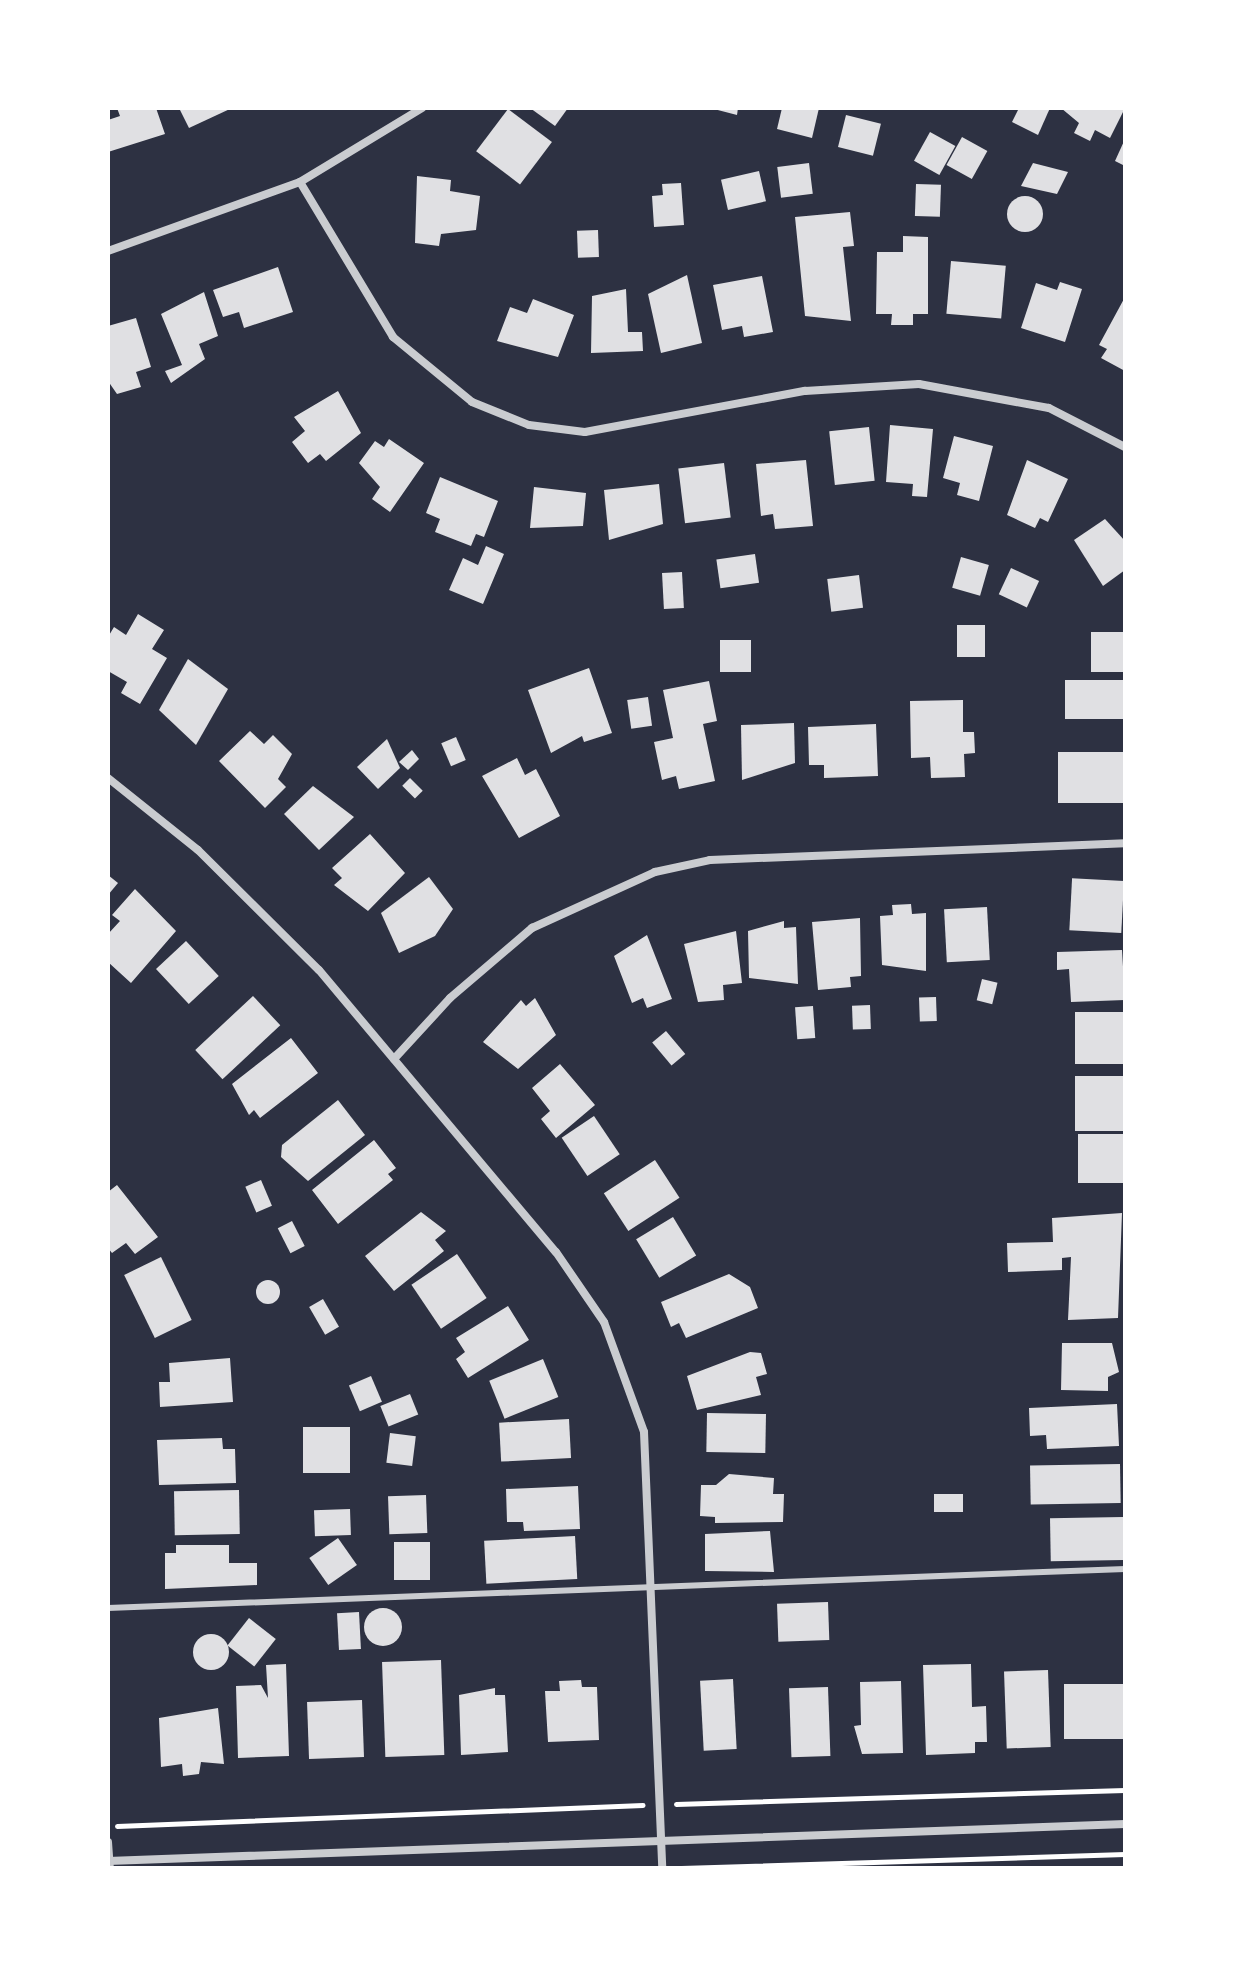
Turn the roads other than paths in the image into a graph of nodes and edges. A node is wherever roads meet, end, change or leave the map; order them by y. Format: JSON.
{"nodes":[{"id":1,"x":422,"y":108,"type":"edge"},
{"id":2,"x":300,"y":182,"type":"junction"},
{"id":3,"x":108,"y":251,"type":"edge"},
{"id":4,"x":1125,"y":447,"type":"edge"},
{"id":5,"x":108,"y":778,"type":"edge"},
{"id":6,"x":1125,"y":843,"type":"edge"},
{"id":7,"x":394,"y":1059,"type":"junction"},
{"id":8,"x":1125,"y":1569,"type":"edge"},
{"id":9,"x":650,"y":1589,"type":"junction"},
{"id":10,"x":108,"y":1608,"type":"edge"},
{"id":11,"x":1125,"y":1824,"type":"edge"},
{"id":12,"x":660,"y":1839,"type":"junction"},
{"id":13,"x":108,"y":1842,"type":"edge"},
{"id":14,"x":109,"y":1863,"type":"edge"},
{"id":15,"x":662,"y":1868,"type":"edge"}],
"edges":[{"from":1,"to":2,"type":"street"},
{"from":2,"to":3,"type":"street"},
{"from":2,"to":4,"type":"street"},
{"from":5,"to":7,"type":"street"},
{"from":6,"to":7,"type":"street"},
{"from":7,"to":9,"type":"street"},
{"from":8,"to":9,"type":"lane"},
{"from":9,"to":10,"type":"lane"},
{"from":9,"to":12,"type":"street"},
{"from":11,"to":12,"type":"street"},
{"from":12,"to":14,"type":"street"},
{"from":12,"to":15,"type":"street"},
{"from":13,"to":14,"type":"street"}]}
